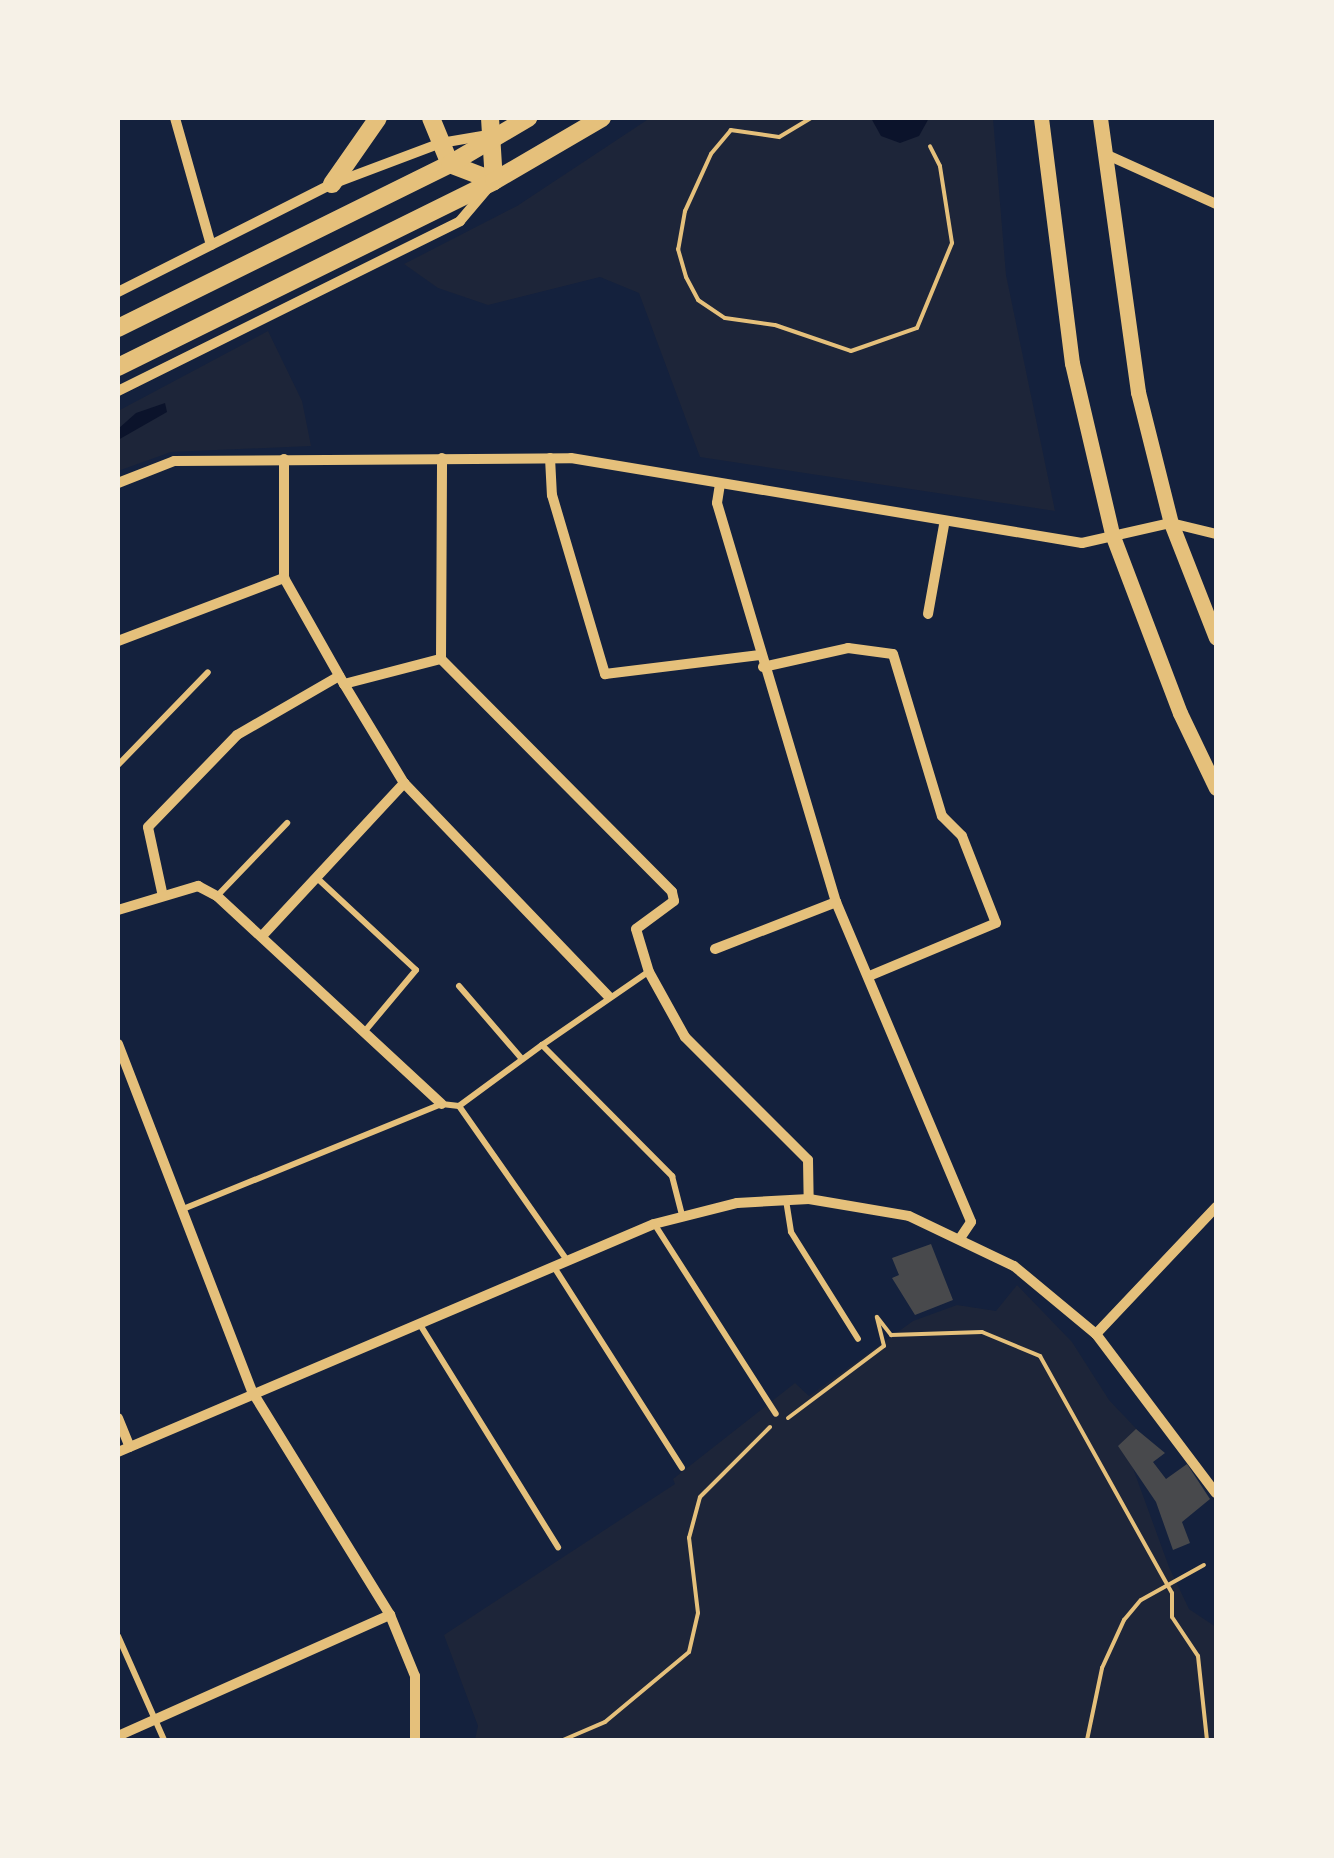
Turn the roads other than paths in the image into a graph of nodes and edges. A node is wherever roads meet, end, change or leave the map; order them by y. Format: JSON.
{"nodes":[{"id":1,"x":174,"y":118,"type":"edge"},
{"id":2,"x":378,"y":118,"type":"edge"},
{"id":3,"x":431,"y":118,"type":"edge"},
{"id":4,"x":528,"y":118,"type":"edge"},
{"id":5,"x":602,"y":118,"type":"edge"},
{"id":6,"x":1041,"y":118,"type":"edge"},
{"id":7,"x":1100,"y":118,"type":"edge"},
{"id":8,"x":493,"y":126,"type":"edge"},
{"id":9,"x":441,"y":143,"type":"junction"},
{"id":10,"x":1102,"y":152,"type":"junction"},
{"id":11,"x":450,"y":164,"type":"junction"},
{"id":12,"x":494,"y":181,"type":"junction"},
{"id":13,"x":332,"y":184,"type":"junction"},
{"id":14,"x":1216,"y":204,"type":"edge"},
{"id":15,"x":211,"y":245,"type":"junction"},
{"id":16,"x":118,"y":292,"type":"edge"},
{"id":17,"x":118,"y":328,"type":"edge"},
{"id":18,"x":118,"y":367,"type":"edge"},
{"id":19,"x":118,"y":391,"type":"edge"},
{"id":20,"x":442,"y":458,"type":"junction"},
{"id":21,"x":550,"y":458,"type":"junction"},
{"id":22,"x":284,"y":459,"type":"junction"},
{"id":23,"x":118,"y":483,"type":"edge"},
{"id":24,"x":720,"y":484,"type":"junction"},
{"id":25,"x":1171,"y":523,"type":"junction"},
{"id":26,"x":944,"y":525,"type":"junction"},
{"id":27,"x":1112,"y":534,"type":"junction"},
{"id":28,"x":1216,"y":534,"type":"edge"},
{"id":29,"x":284,"y":578,"type":"junction"},
{"id":30,"x":928,"y":614,"type":"dead end"},
{"id":31,"x":1216,"y":638,"type":"edge"},
{"id":32,"x":118,"y":641,"type":"edge"},
{"id":33,"x":442,"y":659,"type":"junction"},
{"id":34,"x":762,"y":661,"type":"junction"},
{"id":35,"x":208,"y":672,"type":"dead end"},
{"id":36,"x":342,"y":680,"type":"junction"},
{"id":37,"x":118,"y":765,"type":"edge"},
{"id":38,"x":404,"y":783,"type":"junction"},
{"id":39,"x":1216,"y":788,"type":"edge"},
{"id":40,"x":286,"y":824,"type":"dead end"},
{"id":41,"x":316,"y":878,"type":"junction"},
{"id":42,"x":162,"y":892,"type":"junction"},
{"id":43,"x":217,"y":896,"type":"junction"},
{"id":44,"x":836,"y":902,"type":"junction"},
{"id":45,"x":118,"y":910,"type":"edge"},
{"id":46,"x":262,"y":936,"type":"junction"},
{"id":47,"x":714,"y":949,"type":"dead end"},
{"id":48,"x":649,"y":972,"type":"junction"},
{"id":49,"x":869,"y":976,"type":"junction"},
{"id":50,"x":459,"y":986,"type":"dead end"},
{"id":51,"x":608,"y":996,"type":"junction"},
{"id":52,"x":365,"y":1031,"type":"junction"},
{"id":53,"x":118,"y":1044,"type":"edge"},
{"id":54,"x":542,"y":1045,"type":"junction"},
{"id":55,"x":522,"y":1059,"type":"junction"},
{"id":56,"x":123,"y":1073,"type":"edge"},
{"id":57,"x":442,"y":1104,"type":"junction"},
{"id":58,"x":459,"y":1106,"type":"junction"},
{"id":59,"x":786,"y":1199,"type":"junction"},
{"id":60,"x":810,"y":1199,"type":"junction"},
{"id":61,"x":1216,"y":1207,"type":"edge"},
{"id":62,"x":182,"y":1209,"type":"junction"},
{"id":63,"x":682,"y":1214,"type":"junction"},
{"id":64,"x":654,"y":1224,"type":"junction"},
{"id":65,"x":962,"y":1237,"type":"junction"},
{"id":66,"x":567,"y":1260,"type":"junction"},
{"id":67,"x":553,"y":1266,"type":"junction"},
{"id":68,"x":419,"y":1322,"type":"junction"},
{"id":69,"x":1096,"y":1334,"type":"junction"},
{"id":70,"x":858,"y":1339,"type":"dead end"},
{"id":71,"x":253,"y":1393,"type":"junction"},
{"id":72,"x":776,"y":1414,"type":"dead end"},
{"id":73,"x":118,"y":1418,"type":"edge"},
{"id":74,"x":130,"y":1447,"type":"junction"},
{"id":75,"x":118,"y":1452,"type":"edge"},
{"id":76,"x":682,"y":1468,"type":"dead end"},
{"id":77,"x":1216,"y":1493,"type":"edge"},
{"id":78,"x":558,"y":1548,"type":"dead end"},
{"id":79,"x":390,"y":1615,"type":"junction"},
{"id":80,"x":118,"y":1636,"type":"edge"},
{"id":81,"x":155,"y":1720,"type":"junction"},
{"id":82,"x":118,"y":1736,"type":"edge"},
{"id":83,"x":164,"y":1740,"type":"edge"},
{"id":84,"x":415,"y":1740,"type":"edge"}],
"edges":[{"from":1,"to":15,"type":"street"},
{"from":2,"to":13,"type":"main road"},
{"from":3,"to":9,"type":"main road"},
{"from":4,"to":8,"type":"main road"},
{"from":5,"to":12,"type":"main road"},
{"from":6,"to":27,"type":"street"},
{"from":7,"to":10,"type":"street"},
{"from":8,"to":9,"type":"street"},
{"from":8,"to":11,"type":"main road"},
{"from":8,"to":12,"type":"main road"},
{"from":9,"to":11,"type":"main road"},
{"from":9,"to":13,"type":"street"},
{"from":10,"to":14,"type":"street"},
{"from":10,"to":25,"type":"street"},
{"from":11,"to":12,"type":"main road"},
{"from":11,"to":17,"type":"main road"},
{"from":12,"to":18,"type":"main road"},
{"from":12,"to":19,"type":"street"},
{"from":13,"to":15,"type":"street"},
{"from":15,"to":16,"type":"street"},
{"from":20,"to":21,"type":"street"},
{"from":20,"to":22,"type":"street"},
{"from":20,"to":33,"type":"street"},
{"from":21,"to":24,"type":"street"},
{"from":21,"to":34,"type":"street"},
{"from":22,"to":23,"type":"street"},
{"from":22,"to":29,"type":"street"},
{"from":24,"to":26,"type":"street"},
{"from":24,"to":34,"type":"street"},
{"from":25,"to":27,"type":"street"},
{"from":25,"to":28,"type":"street"},
{"from":25,"to":31,"type":"street"},
{"from":26,"to":27,"type":"street"},
{"from":26,"to":30,"type":"street"},
{"from":27,"to":39,"type":"street"},
{"from":29,"to":32,"type":"street"},
{"from":29,"to":36,"type":"street"},
{"from":33,"to":36,"type":"street"},
{"from":33,"to":48,"type":"street"},
{"from":34,"to":44,"type":"street"},
{"from":34,"to":49,"type":"street"},
{"from":35,"to":37,"type":"lane"},
{"from":36,"to":38,"type":"street"},
{"from":36,"to":42,"type":"street"},
{"from":38,"to":41,"type":"street"},
{"from":38,"to":51,"type":"street"},
{"from":40,"to":43,"type":"lane"},
{"from":41,"to":46,"type":"street"},
{"from":41,"to":52,"type":"lane"},
{"from":42,"to":43,"type":"street"},
{"from":42,"to":45,"type":"street"},
{"from":43,"to":46,"type":"street"},
{"from":44,"to":47,"type":"street"},
{"from":44,"to":49,"type":"street"},
{"from":46,"to":52,"type":"street"},
{"from":48,"to":51,"type":"lane"},
{"from":48,"to":60,"type":"street"},
{"from":49,"to":65,"type":"street"},
{"from":50,"to":55,"type":"lane"},
{"from":51,"to":54,"type":"lane"},
{"from":52,"to":57,"type":"street"},
{"from":53,"to":56,"type":"street"},
{"from":54,"to":55,"type":"lane"},
{"from":54,"to":63,"type":"lane"},
{"from":55,"to":58,"type":"lane"},
{"from":56,"to":62,"type":"street"},
{"from":57,"to":58,"type":"lane"},
{"from":57,"to":62,"type":"lane"},
{"from":58,"to":66,"type":"lane"},
{"from":59,"to":60,"type":"street"},
{"from":59,"to":63,"type":"street"},
{"from":59,"to":70,"type":"lane"},
{"from":60,"to":65,"type":"street"},
{"from":61,"to":69,"type":"street"},
{"from":62,"to":71,"type":"street"},
{"from":63,"to":64,"type":"street"},
{"from":64,"to":66,"type":"street"},
{"from":64,"to":72,"type":"lane"},
{"from":65,"to":69,"type":"street"},
{"from":66,"to":67,"type":"street"},
{"from":67,"to":68,"type":"street"},
{"from":67,"to":76,"type":"lane"},
{"from":68,"to":71,"type":"street"},
{"from":68,"to":78,"type":"lane"},
{"from":69,"to":77,"type":"street"},
{"from":71,"to":74,"type":"street"},
{"from":71,"to":79,"type":"street"},
{"from":73,"to":74,"type":"street"},
{"from":74,"to":75,"type":"street"},
{"from":79,"to":81,"type":"street"},
{"from":79,"to":84,"type":"street"},
{"from":80,"to":81,"type":"lane"},
{"from":81,"to":82,"type":"street"},
{"from":81,"to":83,"type":"lane"}]}
